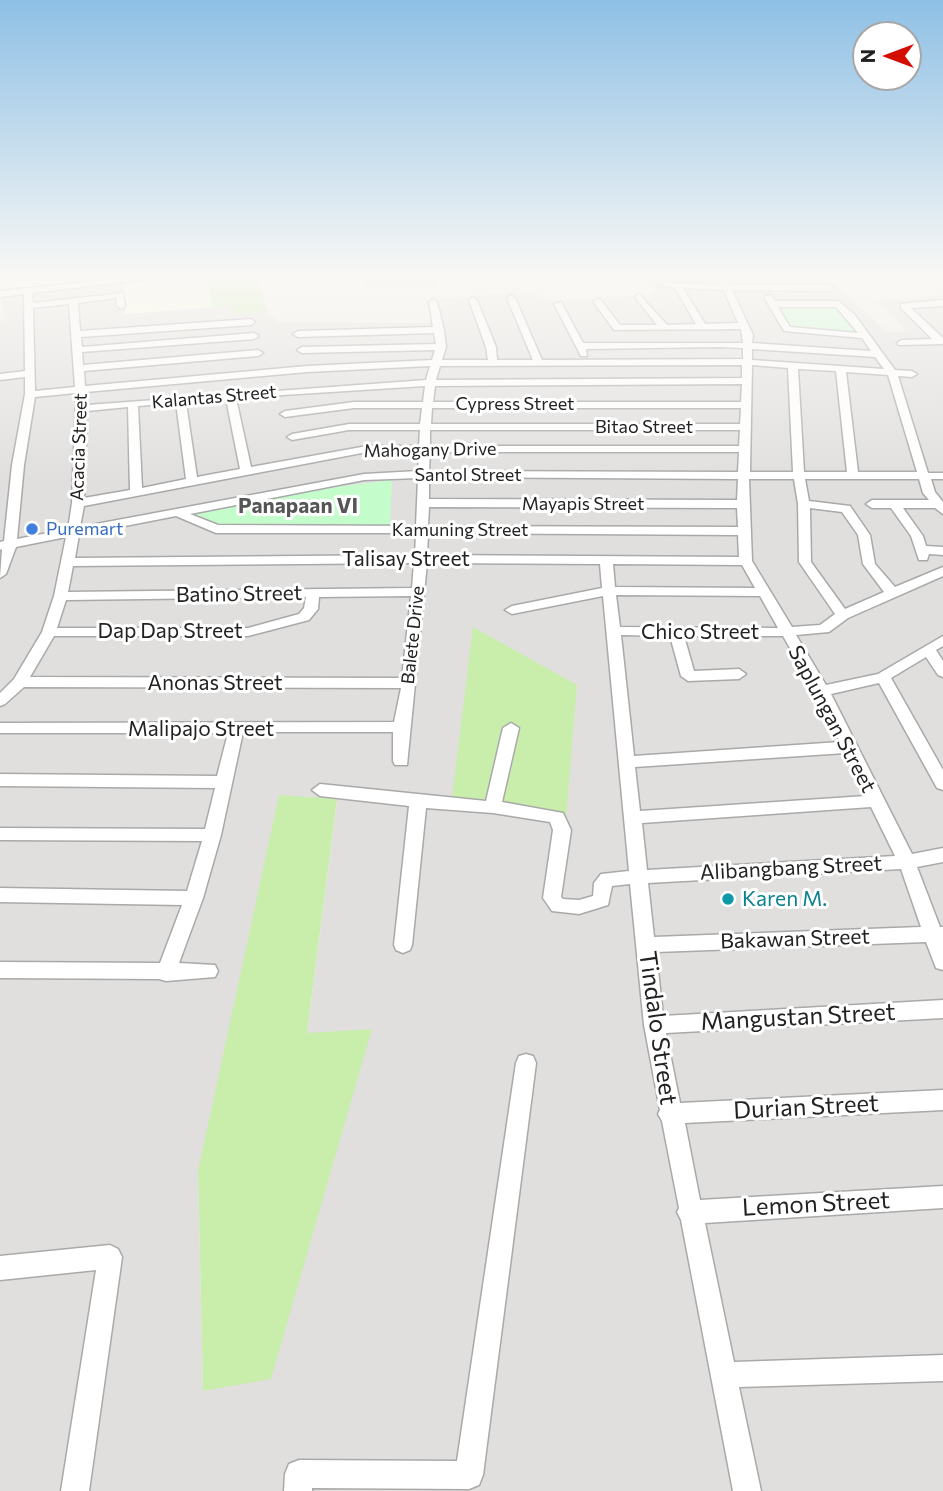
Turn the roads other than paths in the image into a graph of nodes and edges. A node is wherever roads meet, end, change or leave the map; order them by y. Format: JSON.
{"nodes":[{"id":1,"x":28,"y":344,"type":"edge"},
{"id":2,"x":77,"y":344,"type":"edge"},
{"id":3,"x":158,"y":344,"type":"edge"},
{"id":4,"x":256,"y":344,"type":"edge"},
{"id":5,"x":300,"y":344,"type":"edge"},
{"id":6,"x":441,"y":344,"type":"edge"},
{"id":7,"x":490,"y":344,"type":"edge"},
{"id":8,"x":531,"y":344,"type":"edge"},
{"id":9,"x":872,"y":344,"type":"edge"},
{"id":10,"x":902,"y":344,"type":"dead end"},
{"id":11,"x":910,"y":344,"type":"edge"},
{"id":12,"x":747,"y":345,"type":"junction"},
{"id":13,"x":582,"y":346,"type":"joint"},
{"id":14,"x":441,"y":347,"type":"junction"},
{"id":15,"x":77,"y":350,"type":"junction"},
{"id":16,"x":302,"y":350,"type":"junction"},
{"id":17,"x":258,"y":353,"type":"junction"},
{"id":18,"x":880,"y":355,"type":"junction"},
{"id":19,"x":746,"y":362,"type":"junction"},
{"id":20,"x":437,"y":363,"type":"junction"},
{"id":21,"x":493,"y":363,"type":"junction"},
{"id":22,"x":539,"y":363,"type":"junction"},
{"id":23,"x":586,"y":363,"type":"junction"},
{"id":24,"x":793,"y":367,"type":"junction"},
{"id":25,"x":80,"y":368,"type":"junction"},
{"id":26,"x":307,"y":369,"type":"junction"},
{"id":27,"x":841,"y":370,"type":"junction"},
{"id":28,"x":262,"y":372,"type":"junction"},
{"id":29,"x":29,"y":373,"type":"junction"},
{"id":30,"x":892,"y":373,"type":"junction"},
{"id":31,"x":912,"y":374,"type":"dead end"},
{"id":32,"x":0,"y":377,"type":"edge"},
{"id":33,"x":745,"y":381,"type":"junction"},
{"id":34,"x":430,"y":383,"type":"junction"},
{"id":35,"x":81,"y":387,"type":"junction"},
{"id":36,"x":278,"y":392,"type":"junction"},
{"id":37,"x":30,"y":394,"type":"junction"},
{"id":38,"x":230,"y":396,"type":"junction"},
{"id":39,"x":180,"y":399,"type":"junction"},
{"id":40,"x":133,"y":404,"type":"junction"},
{"id":41,"x":428,"y":404,"type":"junction"},
{"id":42,"x":745,"y":405,"type":"junction"},
{"id":43,"x":82,"y":408,"type":"junction"},
{"id":44,"x":285,"y":414,"type":"junction"},
{"id":45,"x":425,"y":426,"type":"junction"},
{"id":46,"x":745,"y":427,"type":"junction"},
{"id":47,"x":292,"y":437,"type":"junction"},
{"id":48,"x":424,"y":449,"type":"junction"},
{"id":49,"x":745,"y":449,"type":"junction"},
{"id":50,"x":297,"y":462,"type":"junction"},
{"id":51,"x":246,"y":471,"type":"junction"},
{"id":52,"x":423,"y":474,"type":"junction"},
{"id":53,"x":745,"y":475,"type":"junction"},
{"id":54,"x":799,"y":475,"type":"junction"},
{"id":55,"x":922,"y":475,"type":"junction"},
{"id":56,"x":853,"y":476,"type":"junction"},
{"id":57,"x":943,"y":476,"type":"edge"},
{"id":58,"x":192,"y":482,"type":"junction"},
{"id":59,"x":136,"y":492,"type":"junction"},
{"id":60,"x":78,"y":503,"type":"junction"},
{"id":61,"x":423,"y":503,"type":"junction"},
{"id":62,"x":941,"y":503,"type":"edge"},
{"id":63,"x":743,"y":504,"type":"junction"},
{"id":64,"x":804,"y":504,"type":"junction"},
{"id":65,"x":872,"y":504,"type":"dead end"},
{"id":66,"x":894,"y":504,"type":"junction"},
{"id":67,"x":179,"y":513,"type":"junction"},
{"id":68,"x":422,"y":530,"type":"junction"},
{"id":69,"x":744,"y":531,"type":"junction"},
{"id":70,"x":73,"y":534,"type":"junction"},
{"id":71,"x":5,"y":545,"type":"edge"},
{"id":72,"x":943,"y":551,"type":"edge"},
{"id":73,"x":923,"y":557,"type":"junction"},
{"id":74,"x":421,"y":559,"type":"junction"},
{"id":75,"x":606,"y":560,"type":"junction"},
{"id":76,"x":746,"y":561,"type":"junction"},
{"id":77,"x":67,"y":562,"type":"junction"},
{"id":78,"x":937,"y":574,"type":"edge"},
{"id":79,"x":0,"y":575,"type":"edge"},
{"id":80,"x":609,"y":591,"type":"junction"},
{"id":81,"x":417,"y":592,"type":"junction"},
{"id":82,"x":763,"y":592,"type":"junction"},
{"id":83,"x":892,"y":593,"type":"junction"},
{"id":84,"x":313,"y":594,"type":"junction"},
{"id":85,"x":61,"y":596,"type":"junction"},
{"id":86,"x":512,"y":610,"type":"dead end"},
{"id":87,"x":844,"y":615,"type":"junction"},
{"id":88,"x":612,"y":631,"type":"junction"},
{"id":89,"x":49,"y":632,"type":"junction"},
{"id":90,"x":676,"y":632,"type":"junction"},
{"id":91,"x":786,"y":632,"type":"junction"},
{"id":92,"x":943,"y":640,"type":"edge"},
{"id":93,"x":928,"y":649,"type":"junction"},
{"id":94,"x":943,"y":672,"type":"edge"},
{"id":95,"x":739,"y":674,"type":"dead end"},
{"id":96,"x":883,"y":677,"type":"junction"},
{"id":97,"x":20,"y":682,"type":"junction"},
{"id":98,"x":409,"y":683,"type":"junction"},
{"id":99,"x":822,"y":691,"type":"junction"},
{"id":100,"x":0,"y":701,"type":"edge"},
{"id":101,"x":401,"y":727,"type":"junction"},
{"id":102,"x":0,"y":728,"type":"edge"},
{"id":103,"x":511,"y":728,"type":"dead end"},
{"id":104,"x":236,"y":730,"type":"junction"},
{"id":105,"x":849,"y":747,"type":"junction"},
{"id":106,"x":401,"y":761,"type":"dead end"},
{"id":107,"x":628,"y":762,"type":"junction"},
{"id":108,"x":0,"y":780,"type":"edge"},
{"id":109,"x":226,"y":782,"type":"junction"},
{"id":110,"x":943,"y":784,"type":"edge"},
{"id":111,"x":320,"y":790,"type":"dead end"},
{"id":112,"x":418,"y":801,"type":"junction"},
{"id":113,"x":875,"y":801,"type":"junction"},
{"id":114,"x":493,"y":807,"type":"junction"},
{"id":115,"x":634,"y":817,"type":"junction"},
{"id":116,"x":0,"y":834,"type":"edge"},
{"id":117,"x":212,"y":835,"type":"junction"},
{"id":118,"x":943,"y":855,"type":"edge"},
{"id":119,"x":907,"y":862,"type":"junction"},
{"id":120,"x":638,"y":878,"type":"junction"},
{"id":121,"x":0,"y":895,"type":"edge"},
{"id":122,"x":194,"y":898,"type":"junction"},
{"id":123,"x":938,"y":934,"type":"edge"},
{"id":124,"x":646,"y":945,"type":"junction"},
{"id":125,"x":403,"y":946,"type":"dead end"},
{"id":126,"x":943,"y":962,"type":"edge"},
{"id":127,"x":0,"y":970,"type":"edge"},
{"id":128,"x":208,"y":971,"type":"dead end"},
{"id":129,"x":166,"y":973,"type":"junction"},
{"id":130,"x":943,"y":1009,"type":"edge"},
{"id":131,"x":654,"y":1025,"type":"junction"},
{"id":132,"x":526,"y":1063,"type":"dead end"},
{"id":133,"x":943,"y":1100,"type":"edge"},
{"id":134,"x":669,"y":1114,"type":"junction"},
{"id":135,"x":943,"y":1197,"type":"edge"},
{"id":136,"x":689,"y":1212,"type":"junction"},
{"id":137,"x":0,"y":1268,"type":"edge"},
{"id":138,"x":943,"y":1368,"type":"edge"},
{"id":139,"x":723,"y":1375,"type":"junction"},
{"id":140,"x":75,"y":1491,"type":"edge"},
{"id":141,"x":298,"y":1491,"type":"edge"},
{"id":142,"x":747,"y":1491,"type":"edge"}],
"edges":[{"from":1,"to":29,"type":"street"},
{"from":2,"to":15,"type":"street","name":"Acacia Street"},
{"from":3,"to":15,"type":"street"},
{"from":4,"to":17,"type":"street"},
{"from":5,"to":16,"type":"street"},
{"from":6,"to":14,"type":"street","name":"Balete Drive"},
{"from":7,"to":21,"type":"street"},
{"from":8,"to":22,"type":"street"},
{"from":9,"to":18,"type":"street"},
{"from":10,"to":11,"type":"street"},
{"from":12,"to":13,"type":"street"},
{"from":12,"to":18,"type":"street"},
{"from":12,"to":19,"type":"street","name":"Saplungan Street"},
{"from":13,"to":23,"type":"street"},
{"from":14,"to":16,"type":"street"},
{"from":14,"to":20,"type":"street","name":"Balete Drive"},
{"from":15,"to":25,"type":"street","name":"Acacia Street"},
{"from":16,"to":26,"type":"street"},
{"from":17,"to":25,"type":"street"},
{"from":17,"to":28,"type":"street"},
{"from":18,"to":30,"type":"street"},
{"from":19,"to":23,"type":"street"},
{"from":19,"to":24,"type":"street"},
{"from":19,"to":33,"type":"street","name":"Saplungan Street"},
{"from":20,"to":21,"type":"street"},
{"from":20,"to":26,"type":"street"},
{"from":20,"to":34,"type":"street","name":"Balete Drive"},
{"from":21,"to":22,"type":"street"},
{"from":22,"to":23,"type":"street"},
{"from":24,"to":27,"type":"street"},
{"from":24,"to":54,"type":"street"},
{"from":25,"to":35,"type":"street","name":"Acacia Street"},
{"from":26,"to":28,"type":"street"},
{"from":27,"to":30,"type":"street"},
{"from":27,"to":56,"type":"street"},
{"from":28,"to":35,"type":"street"},
{"from":29,"to":32,"type":"street"},
{"from":29,"to":37,"type":"street"},
{"from":30,"to":31,"type":"street"},
{"from":30,"to":55,"type":"street"},
{"from":33,"to":34,"type":"street","name":"Kalantas Street"},
{"from":33,"to":42,"type":"street","name":"Saplungan Street"},
{"from":34,"to":36,"type":"street","name":"Kalantas Street"},
{"from":34,"to":41,"type":"street","name":"Balete Drive"},
{"from":35,"to":37,"type":"street"},
{"from":35,"to":43,"type":"street","name":"Acacia Street"},
{"from":36,"to":38,"type":"street","name":"Kalantas Street"},
{"from":36,"to":44,"type":"street"},
{"from":37,"to":71,"type":"street"},
{"from":38,"to":39,"type":"street","name":"Kalantas Street"},
{"from":38,"to":51,"type":"street"},
{"from":39,"to":40,"type":"street","name":"Kalantas Street"},
{"from":39,"to":58,"type":"street"},
{"from":40,"to":43,"type":"street","name":"Kalantas Street"},
{"from":40,"to":59,"type":"street"},
{"from":41,"to":42,"type":"street","name":"Cypress Street"},
{"from":41,"to":44,"type":"street","name":"Cypress Street"},
{"from":41,"to":45,"type":"street","name":"Balete Drive"},
{"from":42,"to":46,"type":"street","name":"Saplungan Street"},
{"from":43,"to":60,"type":"street","name":"Acacia Street"},
{"from":44,"to":47,"type":"street"},
{"from":45,"to":46,"type":"street","name":"Bitao Street"},
{"from":45,"to":47,"type":"street","name":"Bitao Street"},
{"from":45,"to":48,"type":"street","name":"Balete Drive"},
{"from":46,"to":49,"type":"street","name":"Saplungan Street"},
{"from":47,"to":50,"type":"street"},
{"from":48,"to":49,"type":"street","name":"Mahogany Drive"},
{"from":48,"to":50,"type":"street","name":"Mahogany Drive"},
{"from":48,"to":52,"type":"street","name":"Balete Drive"},
{"from":49,"to":53,"type":"street","name":"Saplungan Street"},
{"from":50,"to":51,"type":"street","name":"Mahogany Drive"},
{"from":51,"to":58,"type":"street","name":"Mahogany Drive"},
{"from":52,"to":53,"type":"street","name":"Santol Street"},
{"from":52,"to":61,"type":"street","name":"Balete Drive"},
{"from":52,"to":67,"type":"street","name":"Santol Street"},
{"from":53,"to":54,"type":"street","name":"Santol Street"},
{"from":53,"to":63,"type":"street","name":"Saplungan Street"},
{"from":54,"to":56,"type":"street","name":"Santol Street"},
{"from":54,"to":64,"type":"street"},
{"from":55,"to":56,"type":"street","name":"Santol Street"},
{"from":55,"to":57,"type":"street","name":"Santol Street"},
{"from":55,"to":62,"type":"street"},
{"from":58,"to":59,"type":"street","name":"Mahogany Drive"},
{"from":59,"to":60,"type":"street","name":"Mahogany Drive"},
{"from":60,"to":70,"type":"street","name":"Acacia Street"},
{"from":61,"to":63,"type":"street","name":"Mayapis Street"},
{"from":61,"to":68,"type":"street","name":"Balete Drive"},
{"from":62,"to":66,"type":"street"},
{"from":63,"to":69,"type":"street","name":"Saplungan Street"},
{"from":64,"to":83,"type":"street"},
{"from":64,"to":87,"type":"street"},
{"from":65,"to":66,"type":"street"},
{"from":66,"to":73,"type":"street"},
{"from":67,"to":68,"type":"street","name":"Kamuning Street"},
{"from":67,"to":70,"type":"street","name":"Santol Street"},
{"from":68,"to":69,"type":"street","name":"Kamuning Street"},
{"from":68,"to":74,"type":"street","name":"Balete Drive"},
{"from":69,"to":76,"type":"street","name":"Saplungan Street"},
{"from":70,"to":71,"type":"street","name":"Santol Street"},
{"from":70,"to":77,"type":"street","name":"Acacia Street"},
{"from":71,"to":79,"type":"street"},
{"from":72,"to":73,"type":"street"},
{"from":73,"to":78,"type":"street"},
{"from":74,"to":75,"type":"street","name":"Talisay Street"},
{"from":74,"to":77,"type":"street","name":"Talisay Street"},
{"from":74,"to":81,"type":"street","name":"Balete Drive"},
{"from":75,"to":76,"type":"street","name":"Talisay Street"},
{"from":75,"to":80,"type":"street","name":"Tindalo Street"},
{"from":76,"to":82,"type":"street","name":"Saplungan Street"},
{"from":77,"to":85,"type":"street","name":"Acacia Street"},
{"from":78,"to":83,"type":"street","name":"Chico Street"},
{"from":80,"to":82,"type":"street"},
{"from":80,"to":86,"type":"street"},
{"from":80,"to":88,"type":"street","name":"Tindalo Street"},
{"from":81,"to":84,"type":"street","name":"Batino Street"},
{"from":81,"to":98,"type":"street","name":"Balete Drive"},
{"from":82,"to":91,"type":"street","name":"Saplungan Street"},
{"from":83,"to":87,"type":"street","name":"Chico Street"},
{"from":84,"to":85,"type":"street","name":"Batino Street"},
{"from":84,"to":89,"type":"street","name":"Dap Dap Street"},
{"from":85,"to":89,"type":"street","name":"Acacia Street"},
{"from":87,"to":91,"type":"street","name":"Chico Street"},
{"from":88,"to":90,"type":"street","name":"Chico Street"},
{"from":88,"to":107,"type":"street","name":"Tindalo Street"},
{"from":89,"to":97,"type":"street","name":"Acacia Street"},
{"from":90,"to":91,"type":"street","name":"Chico Street"},
{"from":90,"to":95,"type":"street"},
{"from":91,"to":99,"type":"street","name":"Saplungan Street"},
{"from":92,"to":93,"type":"street"},
{"from":93,"to":94,"type":"street"},
{"from":93,"to":96,"type":"street"},
{"from":96,"to":99,"type":"street"},
{"from":96,"to":110,"type":"street"},
{"from":97,"to":98,"type":"street","name":"Anonas Street"},
{"from":97,"to":100,"type":"street","name":"Acacia Street"},
{"from":98,"to":101,"type":"street","name":"Balete Drive"},
{"from":99,"to":105,"type":"street","name":"Saplungan Street"},
{"from":101,"to":104,"type":"street","name":"Malipajo Street"},
{"from":101,"to":106,"type":"street","name":"Balete Drive"},
{"from":102,"to":104,"type":"street","name":"Malipajo Street"},
{"from":103,"to":114,"type":"street"},
{"from":104,"to":109,"type":"street"},
{"from":105,"to":107,"type":"street"},
{"from":105,"to":113,"type":"street","name":"Saplungan Street"},
{"from":107,"to":115,"type":"street","name":"Tindalo Street"},
{"from":108,"to":109,"type":"street"},
{"from":109,"to":117,"type":"street"},
{"from":111,"to":112,"type":"street"},
{"from":112,"to":114,"type":"street"},
{"from":112,"to":125,"type":"street"},
{"from":113,"to":115,"type":"street"},
{"from":113,"to":119,"type":"street","name":"Saplungan Street"},
{"from":114,"to":120,"type":"street","name":"Alibangbang Street"},
{"from":115,"to":120,"type":"street","name":"Tindalo Street"},
{"from":116,"to":117,"type":"street"},
{"from":117,"to":122,"type":"street"},
{"from":118,"to":119,"type":"street","name":"Alibangbang Street"},
{"from":119,"to":120,"type":"street","name":"Alibangbang Street"},
{"from":119,"to":123,"type":"street","name":"Saplungan Street"},
{"from":120,"to":124,"type":"street","name":"Tindalo Street"},
{"from":121,"to":122,"type":"street"},
{"from":122,"to":129,"type":"street"},
{"from":123,"to":124,"type":"street","name":"Bakawan Street"},
{"from":123,"to":126,"type":"street","name":"Saplungan Street"},
{"from":124,"to":131,"type":"street","name":"Tindalo Street"},
{"from":127,"to":129,"type":"street"},
{"from":128,"to":129,"type":"street"},
{"from":130,"to":131,"type":"street","name":"Mangustan Street"},
{"from":131,"to":134,"type":"street","name":"Tindalo Street"},
{"from":132,"to":141,"type":"street"},
{"from":133,"to":134,"type":"street","name":"Durian Street"},
{"from":134,"to":136,"type":"street","name":"Tindalo Street"},
{"from":135,"to":136,"type":"street","name":"Lemon Street"},
{"from":136,"to":139,"type":"street","name":"Tindalo Street"},
{"from":137,"to":140,"type":"street"},
{"from":138,"to":139,"type":"street"},
{"from":139,"to":142,"type":"street","name":"Tindalo Street"}]}
